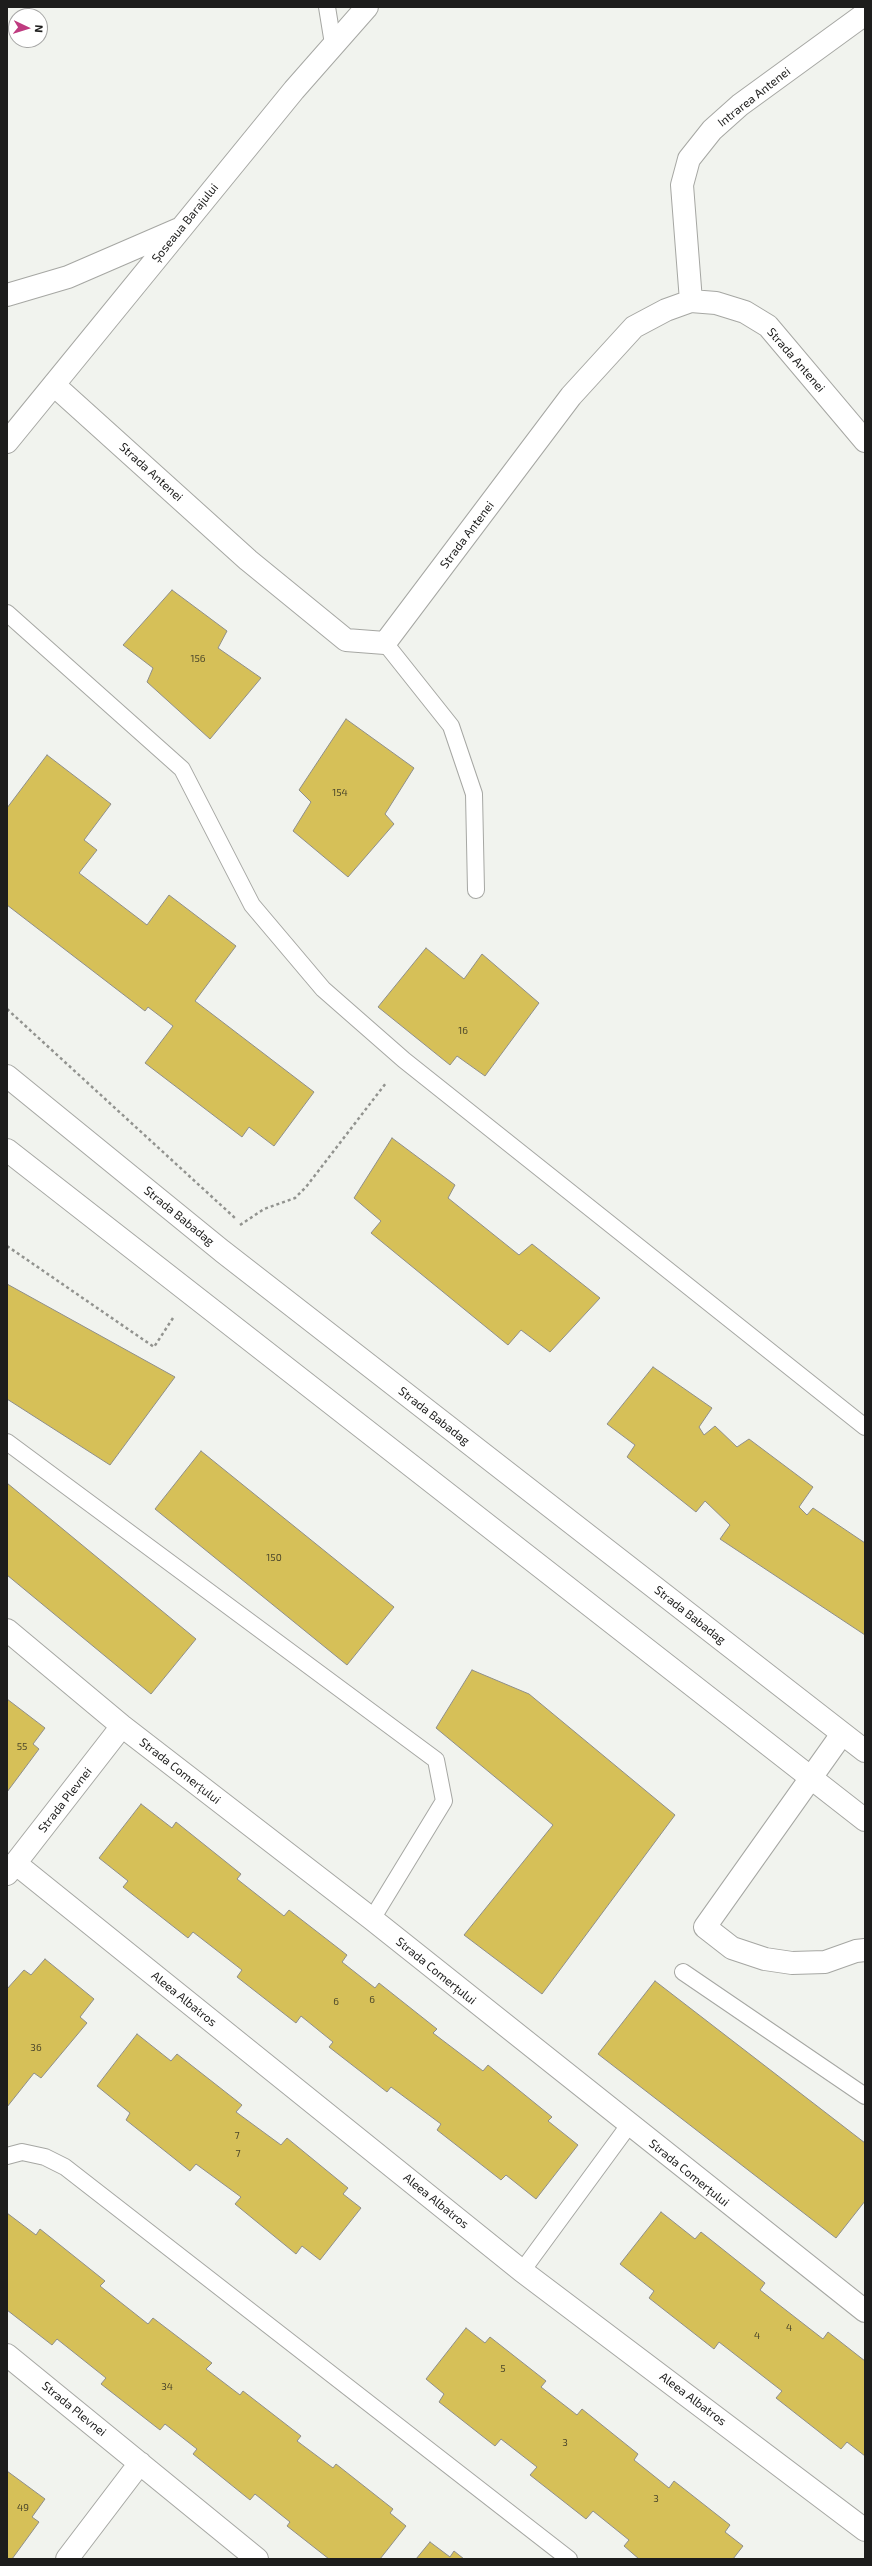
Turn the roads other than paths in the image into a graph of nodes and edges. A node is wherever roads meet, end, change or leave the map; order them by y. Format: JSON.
{"nodes":[{"id":1,"x":327,"y":7,"type":"edge"},
{"id":2,"x":367,"y":7,"type":"edge"},
{"id":3,"x":865,"y":14,"type":"edge"},
{"id":4,"x":333,"y":44,"type":"junction"},
{"id":5,"x":182,"y":228,"type":"junction"},
{"id":6,"x":7,"y":295,"type":"edge"},
{"id":7,"x":691,"y":301,"type":"junction"},
{"id":8,"x":54,"y":385,"type":"junction"},
{"id":9,"x":865,"y":441,"type":"edge"},
{"id":10,"x":7,"y":442,"type":"edge"},
{"id":11,"x":7,"y":613,"type":"edge"},
{"id":12,"x":385,"y":643,"type":"junction"},
{"id":13,"x":476,"y":890,"type":"dead end"},
{"id":14,"x":7,"y":1076,"type":"edge"},
{"id":15,"x":7,"y":1150,"type":"edge"},
{"id":16,"x":865,"y":1427,"type":"edge"},
{"id":17,"x":7,"y":1442,"type":"edge"},
{"id":18,"x":7,"y":1630,"type":"edge"},
{"id":19,"x":122,"y":1726,"type":"junction"},
{"id":20,"x":842,"y":1734,"type":"junction"},
{"id":21,"x":865,"y":1751,"type":"edge"},
{"id":22,"x":810,"y":1777,"type":"junction"},
{"id":23,"x":865,"y":1820,"type":"edge"},
{"id":24,"x":11,"y":1868,"type":"edge"},
{"id":25,"x":372,"y":1919,"type":"junction"},
{"id":26,"x":865,"y":1950,"type":"edge"},
{"id":27,"x":683,"y":1972,"type":"dead end"},
{"id":28,"x":865,"y":2096,"type":"edge"},
{"id":29,"x":629,"y":2125,"type":"junction"},
{"id":30,"x":7,"y":2156,"type":"edge"},
{"id":31,"x":522,"y":2271,"type":"junction"},
{"id":32,"x":865,"y":2311,"type":"edge"},
{"id":33,"x":7,"y":2355,"type":"edge"},
{"id":34,"x":140,"y":2463,"type":"junction"},
{"id":35,"x":865,"y":2530,"type":"edge"},
{"id":36,"x":67,"y":2559,"type":"edge"},
{"id":37,"x":257,"y":2559,"type":"edge"},
{"id":38,"x":569,"y":2559,"type":"edge"}],
"edges":[{"from":1,"to":4,"type":"lane"},
{"from":2,"to":4,"type":"main road","name":"Șoseaua Barajului"},
{"from":3,"to":7,"type":"main road","name":"Intrarea Antenei"},
{"from":4,"to":5,"type":"main road","name":"Șoseaua Barajului"},
{"from":5,"to":6,"type":"main road"},
{"from":5,"to":8,"type":"main road","name":"Șoseaua Barajului"},
{"from":7,"to":9,"type":"main road","name":"Strada Antenei"},
{"from":7,"to":12,"type":"main road","name":"Strada Antenei"},
{"from":8,"to":10,"type":"main road","name":"Șoseaua Barajului"},
{"from":8,"to":12,"type":"main road","name":"Strada Antenei"},
{"from":11,"to":16,"type":"lane"},
{"from":12,"to":13,"type":"lane"},
{"from":14,"to":20,"type":"main road","name":"Strada Babadag"},
{"from":15,"to":22,"type":"main road"},
{"from":17,"to":25,"type":"lane"},
{"from":18,"to":19,"type":"main road","name":"Strada Comerțului"},
{"from":19,"to":24,"type":"main road","name":"Strada Plevnei"},
{"from":19,"to":25,"type":"main road","name":"Strada Comerțului"},
{"from":20,"to":21,"type":"main road","name":"Strada Babadag"},
{"from":20,"to":22,"type":"main road"},
{"from":22,"to":23,"type":"main road"},
{"from":22,"to":26,"type":"main road"},
{"from":24,"to":31,"type":"main road","name":"Aleea Albatros"},
{"from":25,"to":29,"type":"main road","name":"Strada Comerțului"},
{"from":27,"to":28,"type":"lane"},
{"from":29,"to":31,"type":"lane"},
{"from":29,"to":32,"type":"main road","name":"Strada Comerțului"},
{"from":30,"to":38,"type":"lane"},
{"from":31,"to":35,"type":"main road","name":"Aleea Albatros"},
{"from":33,"to":34,"type":"main road","name":"Strada Plevnei"},
{"from":34,"to":36,"type":"main road"},
{"from":34,"to":37,"type":"main road","name":"Strada Plevnei"}]}
